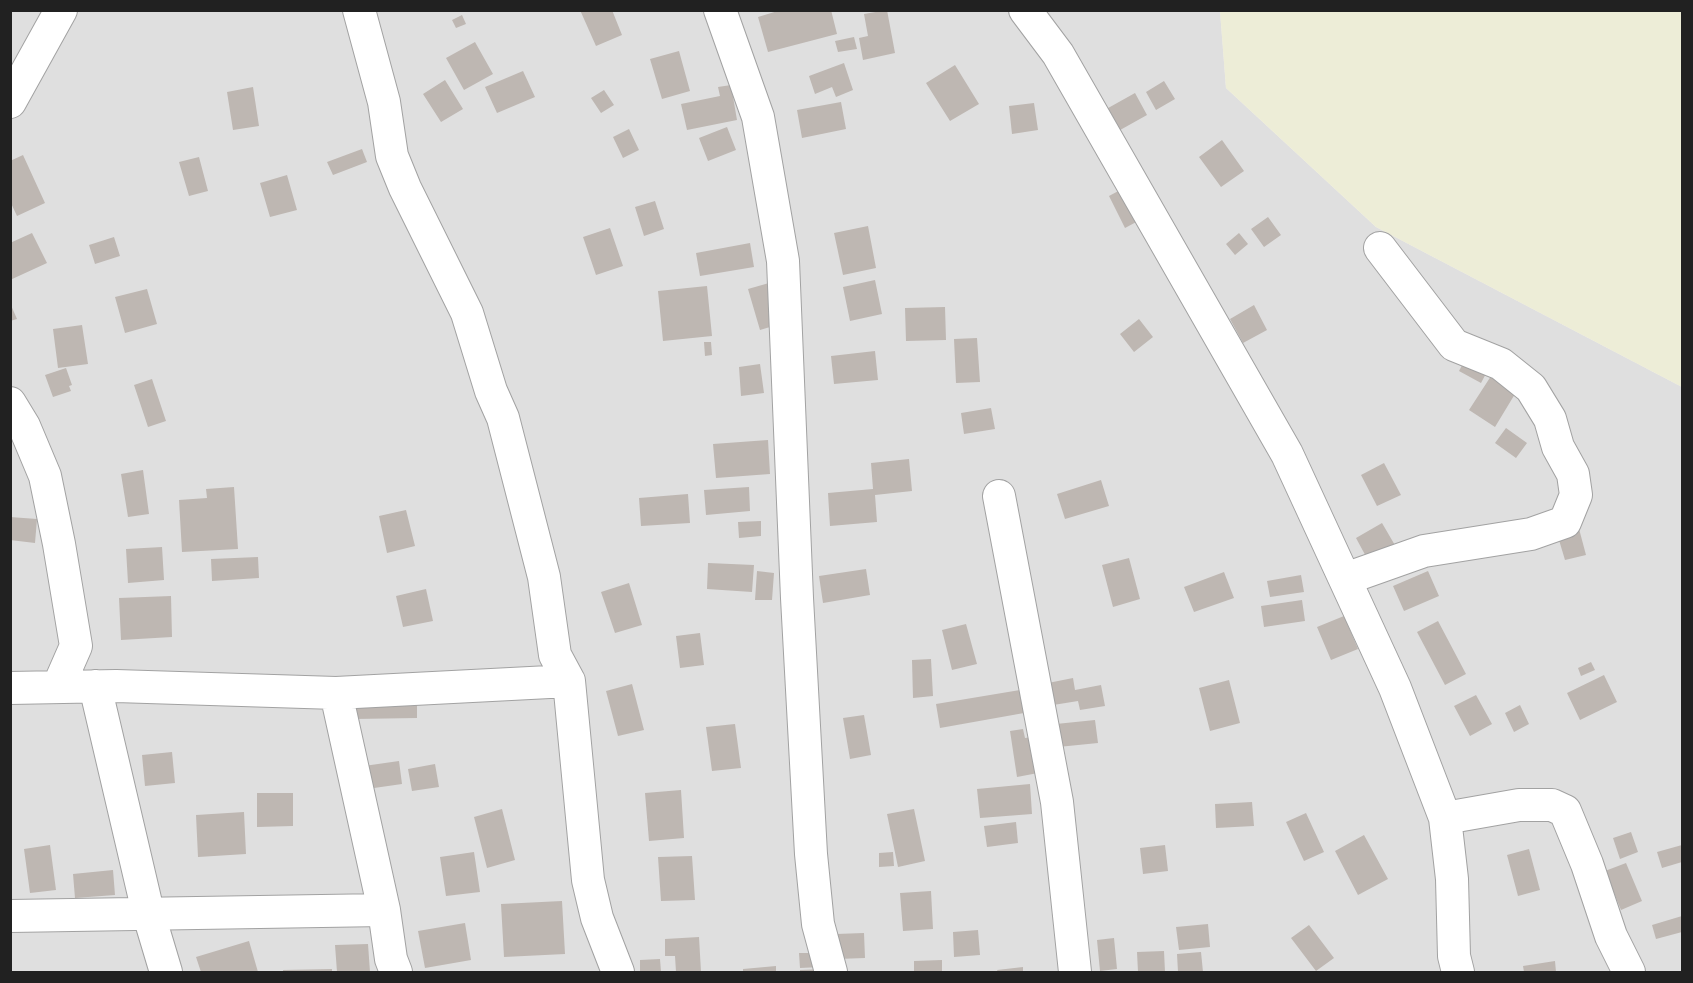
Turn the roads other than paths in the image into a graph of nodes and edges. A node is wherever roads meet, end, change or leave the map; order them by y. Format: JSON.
{"nodes":[{"id":1,"x":61,"y":10,"type":"edge"},
{"id":2,"x":359,"y":10,"type":"edge"},
{"id":3,"x":720,"y":10,"type":"edge"},
{"id":4,"x":1024,"y":10,"type":"edge"},
{"id":5,"x":10,"y":102,"type":"edge"},
{"id":6,"x":1380,"y":248,"type":"dead end"},
{"id":7,"x":10,"y":403,"type":"edge"},
{"id":8,"x":999,"y":496,"type":"dead end"},
{"id":9,"x":1345,"y":579,"type":"junction"},
{"id":10,"x":569,"y":681,"type":"junction"},
{"id":11,"x":95,"y":686,"type":"junction"},
{"id":12,"x":58,"y":687,"type":"junction"},
{"id":13,"x":10,"y":688,"type":"edge"},
{"id":14,"x":336,"y":693,"type":"junction"},
{"id":15,"x":1445,"y":818,"type":"junction"},
{"id":16,"x":384,"y":910,"type":"junction"},
{"id":17,"x":148,"y":912,"type":"junction"},
{"id":18,"x":10,"y":916,"type":"edge"},
{"id":19,"x":166,"y":972,"type":"edge"},
{"id":20,"x":396,"y":972,"type":"edge"},
{"id":21,"x":618,"y":972,"type":"edge"},
{"id":22,"x":831,"y":972,"type":"edge"},
{"id":23,"x":1075,"y":972,"type":"edge"},
{"id":24,"x":1458,"y":972,"type":"edge"},
{"id":25,"x":1629,"y":972,"type":"edge"}],
"edges":[{"from":1,"to":5,"type":"street"},
{"from":2,"to":10,"type":"street"},
{"from":3,"to":22,"type":"street"},
{"from":4,"to":9,"type":"street"},
{"from":6,"to":9,"type":"street"},
{"from":7,"to":12,"type":"street"},
{"from":8,"to":23,"type":"street"},
{"from":9,"to":15,"type":"street"},
{"from":10,"to":14,"type":"street"},
{"from":10,"to":21,"type":"street"},
{"from":11,"to":12,"type":"street"},
{"from":11,"to":14,"type":"street"},
{"from":11,"to":17,"type":"street"},
{"from":12,"to":13,"type":"street"},
{"from":14,"to":16,"type":"street"},
{"from":15,"to":24,"type":"street"},
{"from":15,"to":25,"type":"street"},
{"from":16,"to":17,"type":"street"},
{"from":16,"to":20,"type":"street"},
{"from":17,"to":18,"type":"street"},
{"from":17,"to":19,"type":"street"}]}
